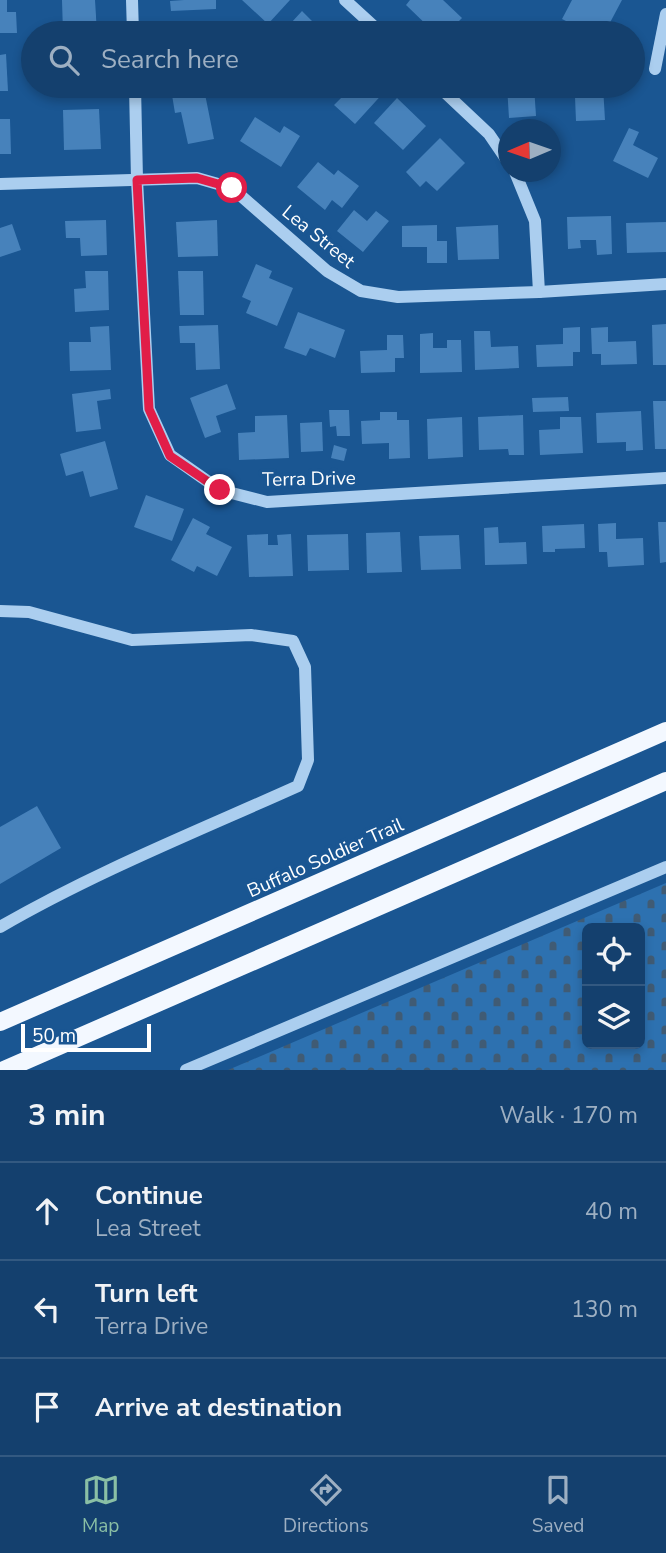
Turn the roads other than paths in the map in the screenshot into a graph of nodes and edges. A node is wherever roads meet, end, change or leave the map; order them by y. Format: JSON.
{"nodes":[{"id":1,"x":132,"y":0,"type":"edge"},
{"id":2,"x":345,"y":0,"type":"edge"},
{"id":3,"x":666,"y":13,"type":"edge"},
{"id":4,"x":133,"y":21,"type":"edge"},
{"id":5,"x":368,"y":21,"type":"edge"},
{"id":6,"x":655,"y":69,"type":"dead end"},
{"id":7,"x":135,"y":98,"type":"edge"},
{"id":8,"x":451,"y":98,"type":"edge"},
{"id":9,"x":498,"y":147,"type":"edge"},
{"id":10,"x":137,"y":180,"type":"junction"},
{"id":11,"x":519,"y":182,"type":"edge"},
{"id":12,"x":0,"y":184,"type":"edge"},
{"id":13,"x":666,"y":284,"type":"edge"},
{"id":14,"x":539,"y":292,"type":"junction"},
{"id":15,"x":666,"y":478,"type":"edge"},
{"id":16,"x":0,"y":611,"type":"edge"},
{"id":17,"x":666,"y":730,"type":"edge"},
{"id":18,"x":666,"y":782,"type":"edge"},
{"id":19,"x":666,"y":867,"type":"edge"},
{"id":20,"x":0,"y":927,"type":"edge"},
{"id":21,"x":0,"y":1022,"type":"edge"},
{"id":22,"x":4,"y":1070,"type":"edge"},
{"id":23,"x":186,"y":1070,"type":"edge"}],
"edges":[{"from":1,"to":4,"type":"street"},
{"from":2,"to":5,"type":"street"},
{"from":3,"to":6,"type":"street"},
{"from":7,"to":10,"type":"street","name":"Terra Drive"},
{"from":8,"to":9,"type":"street"},
{"from":10,"to":12,"type":"street","name":"Lea Street"},
{"from":10,"to":14,"type":"street","name":"Lea Street"},
{"from":10,"to":15,"type":"street","name":"Terra Drive"},
{"from":11,"to":14,"type":"street"},
{"from":13,"to":14,"type":"street","name":"Lea Street"},
{"from":16,"to":20,"type":"street"},
{"from":17,"to":21,"type":"main road","name":"Buffalo Soldier Trail"},
{"from":18,"to":22,"type":"main road"},
{"from":19,"to":23,"type":"street"}]}
